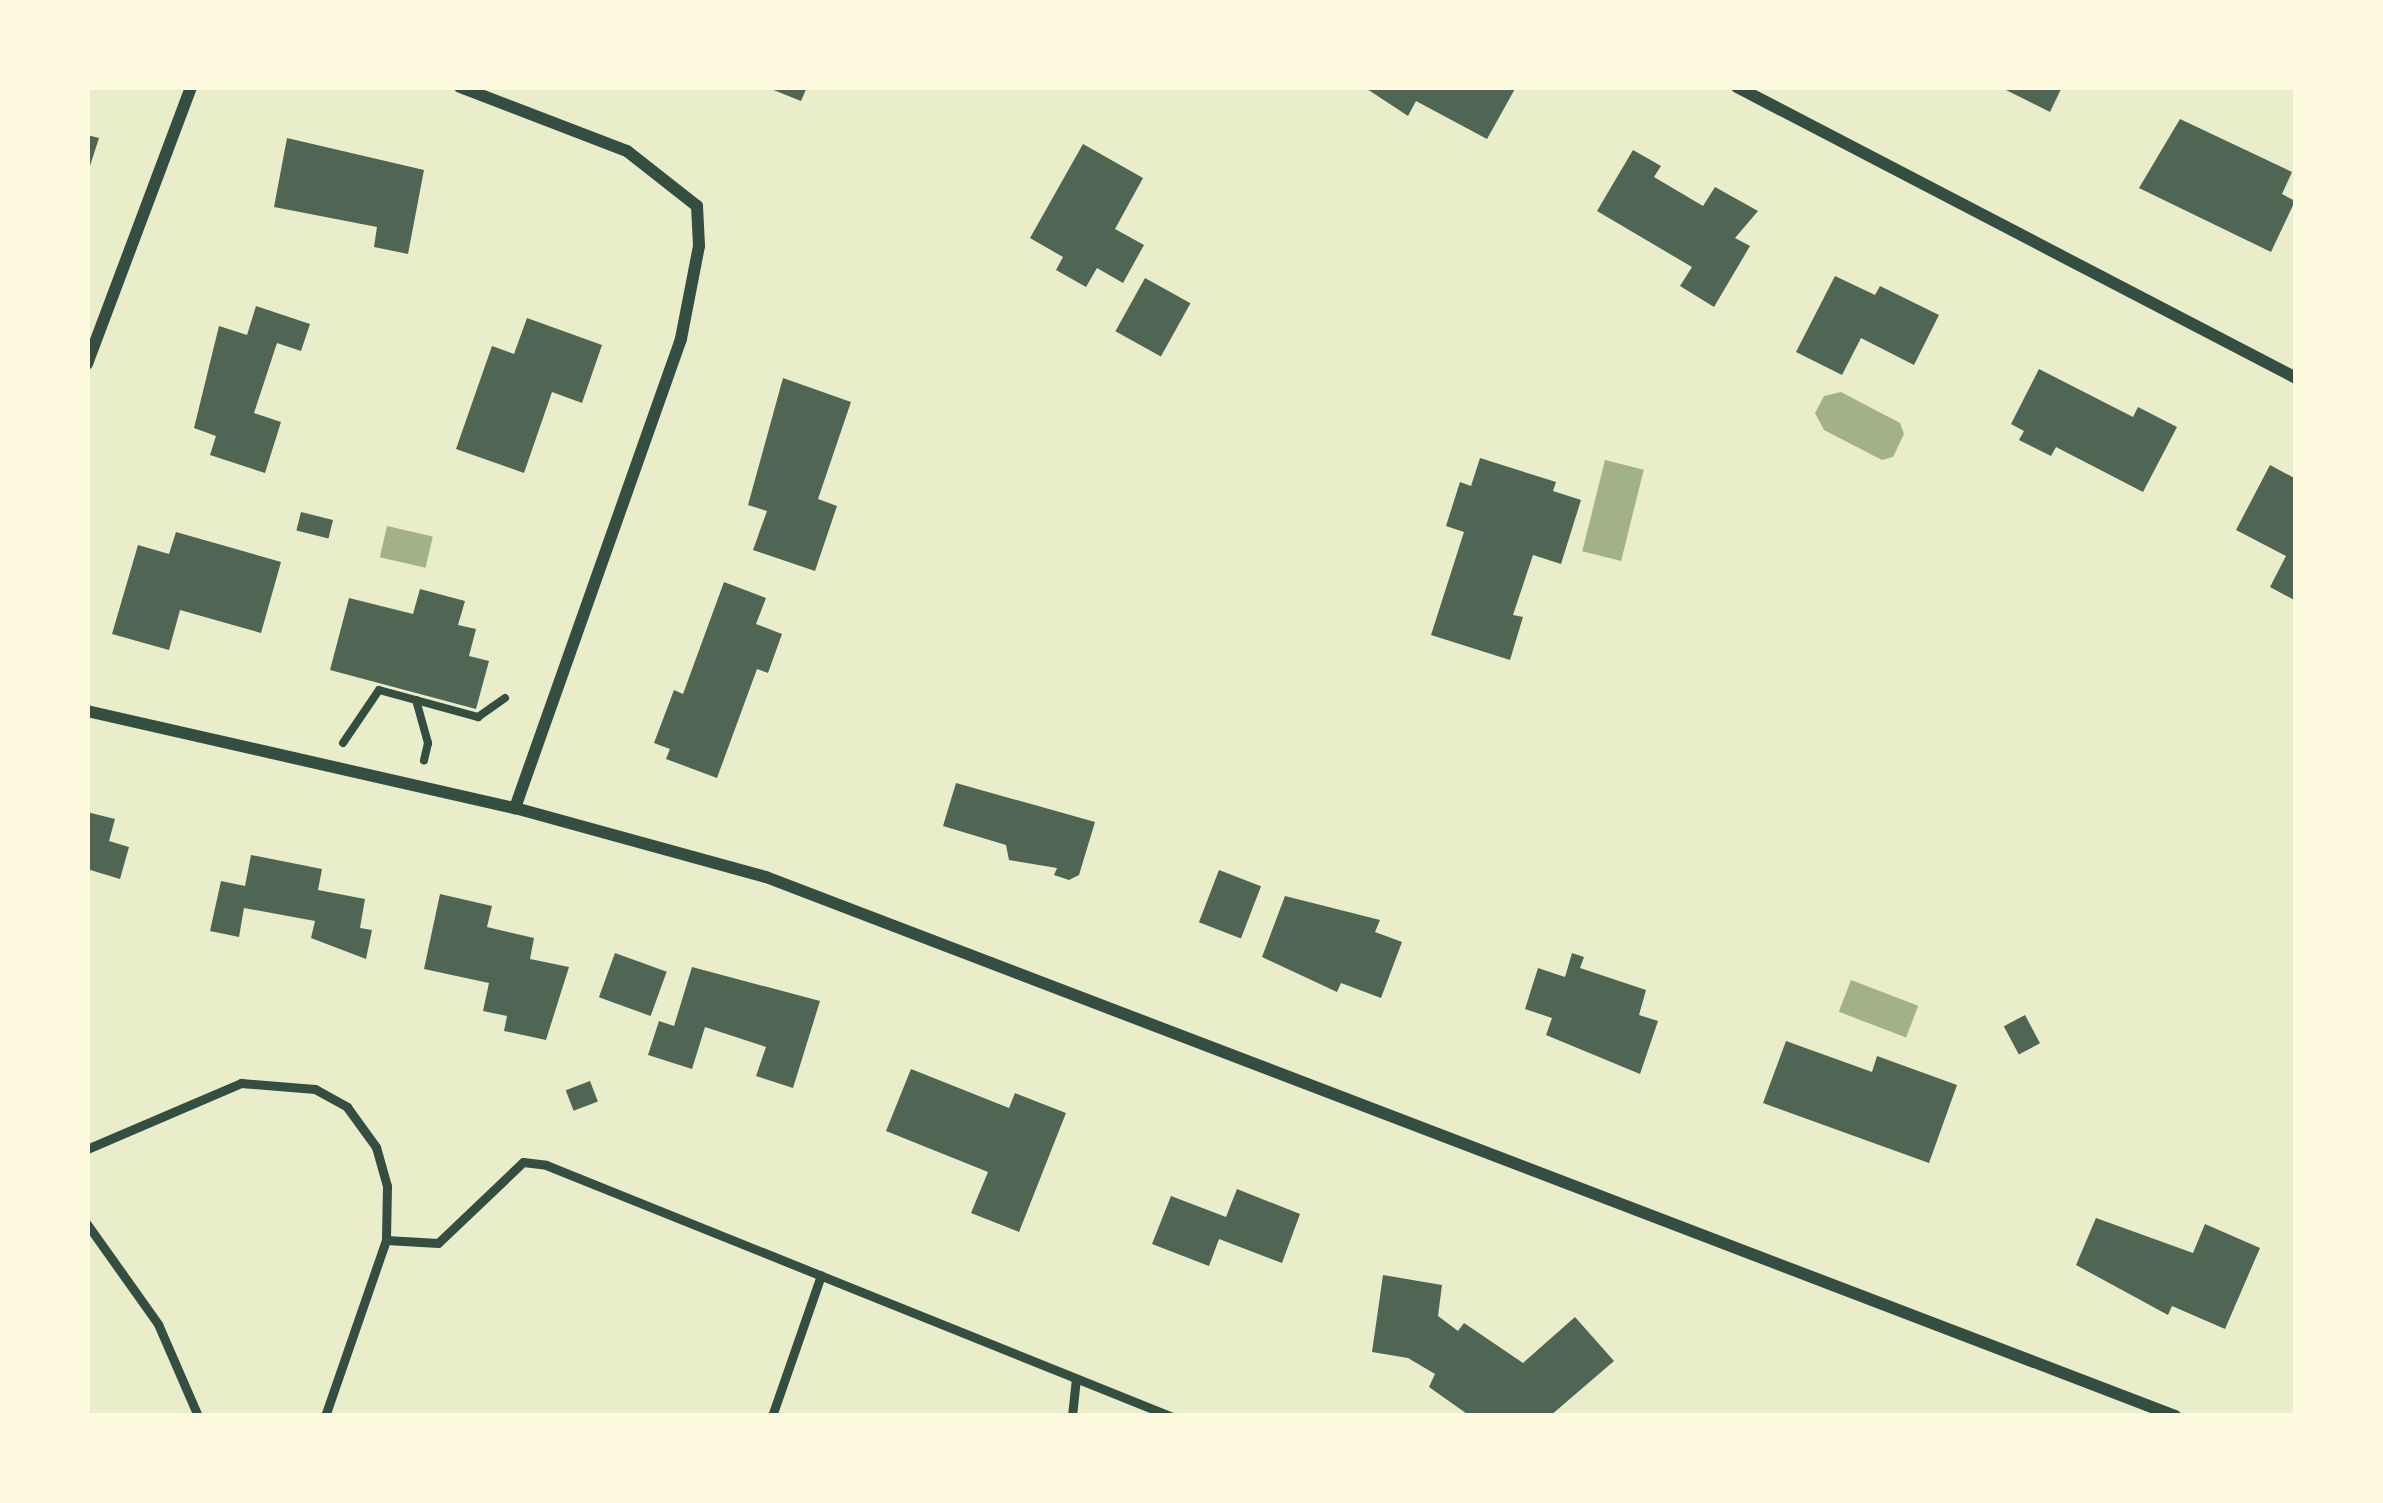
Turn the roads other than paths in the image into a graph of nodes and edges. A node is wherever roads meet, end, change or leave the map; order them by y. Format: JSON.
{"nodes":[{"id":1,"x":191,"y":87,"type":"edge"},
{"id":2,"x":460,"y":87,"type":"edge"},
{"id":3,"x":1737,"y":87,"type":"edge"},
{"id":4,"x":87,"y":364,"type":"edge"},
{"id":5,"x":2296,"y":378,"type":"edge"},
{"id":6,"x":87,"y":711,"type":"edge"},
{"id":7,"x":515,"y":808,"type":"junction"},
{"id":8,"x":87,"y":1149,"type":"edge"},
{"id":9,"x":87,"y":1225,"type":"edge"},
{"id":10,"x":386,"y":1240,"type":"junction"},
{"id":11,"x":821,"y":1275,"type":"junction"},
{"id":12,"x":1076,"y":1379,"type":"junction"},
{"id":13,"x":198,"y":1416,"type":"edge"},
{"id":14,"x":325,"y":1416,"type":"edge"},
{"id":15,"x":772,"y":1416,"type":"edge"},
{"id":16,"x":1072,"y":1416,"type":"edge"},
{"id":17,"x":1170,"y":1416,"type":"edge"},
{"id":18,"x":2175,"y":1416,"type":"edge"}],
"edges":[{"from":1,"to":4,"type":"street"},
{"from":2,"to":7,"type":"street"},
{"from":3,"to":5,"type":"street"},
{"from":6,"to":7,"type":"street"},
{"from":7,"to":18,"type":"street"},
{"from":8,"to":10,"type":"lane"},
{"from":9,"to":13,"type":"lane"},
{"from":10,"to":11,"type":"lane"},
{"from":10,"to":14,"type":"lane"},
{"from":11,"to":12,"type":"lane"},
{"from":11,"to":15,"type":"lane"},
{"from":12,"to":16,"type":"lane"},
{"from":12,"to":17,"type":"lane"}]}
